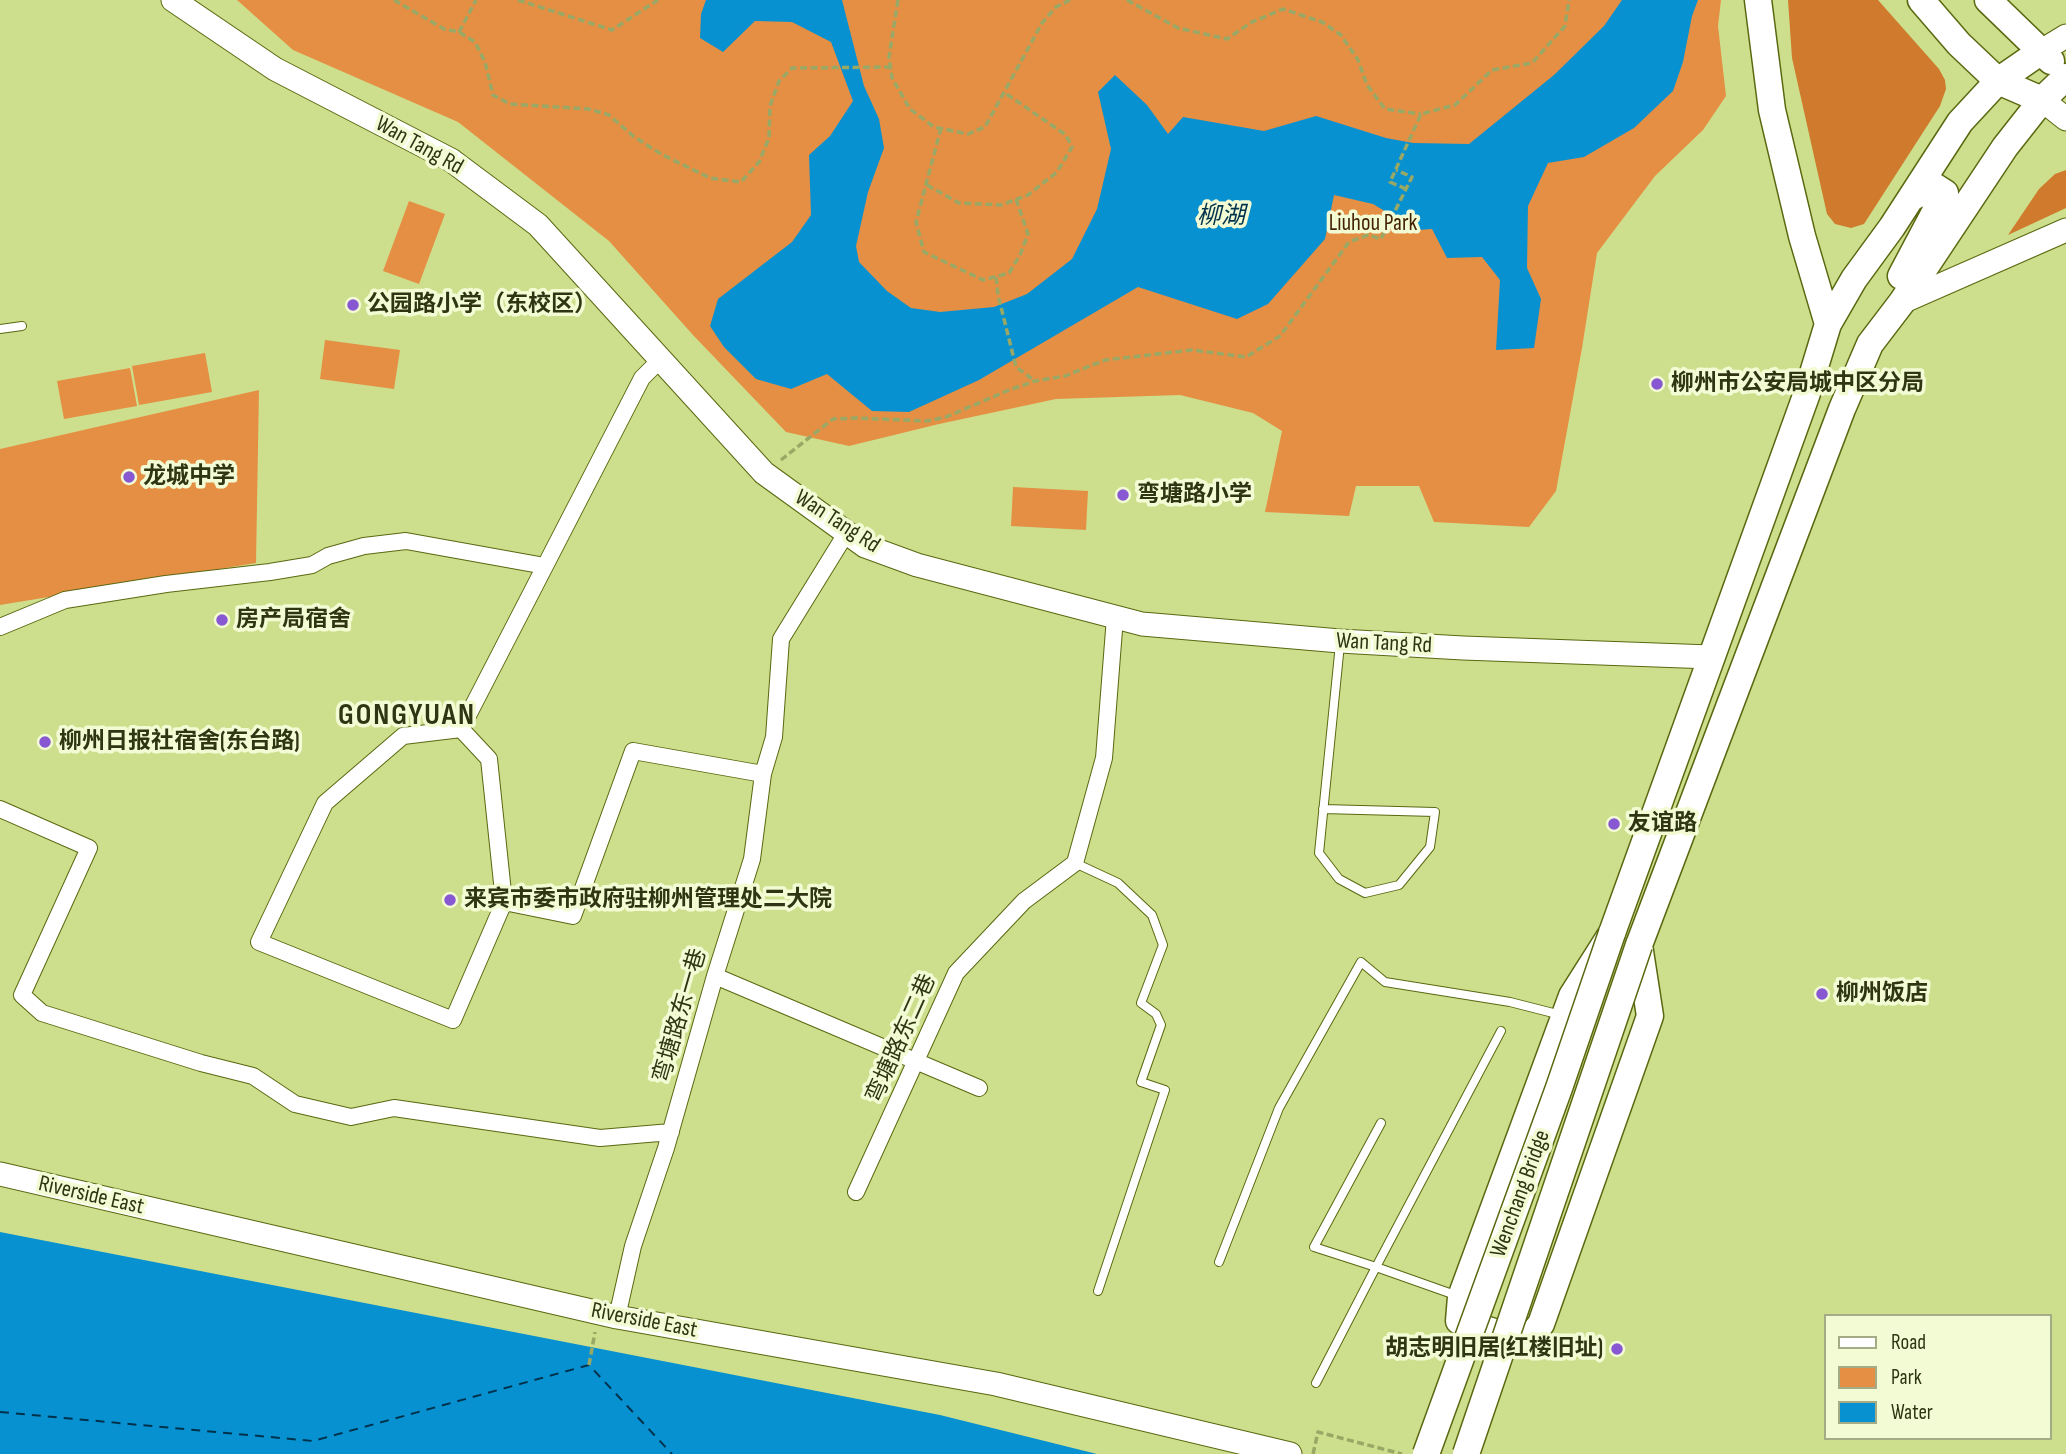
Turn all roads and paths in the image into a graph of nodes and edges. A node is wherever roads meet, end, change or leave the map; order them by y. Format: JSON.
{"nodes":[{"id":1,"x":173,"y":0,"type":"edge"},
{"id":2,"x":394,"y":0,"type":"edge"},
{"id":3,"x":476,"y":0,"type":"edge"},
{"id":4,"x":518,"y":0,"type":"edge"},
{"id":5,"x":658,"y":0,"type":"edge"},
{"id":6,"x":898,"y":0,"type":"edge"},
{"id":7,"x":1070,"y":0,"type":"edge"},
{"id":8,"x":1127,"y":0,"type":"edge"},
{"id":9,"x":1569,"y":0,"type":"edge"},
{"id":10,"x":1758,"y":0,"type":"edge"},
{"id":11,"x":1921,"y":0,"type":"edge"},
{"id":12,"x":1988,"y":0,"type":"edge"},
{"id":13,"x":459,"y":32,"type":"junction"},
{"id":14,"x":2066,"y":36,"type":"edge"},
{"id":15,"x":2040,"y":51,"type":"junction"},
{"id":16,"x":891,"y":66,"type":"junction"},
{"id":17,"x":2066,"y":75,"type":"edge"},
{"id":18,"x":1998,"y":81,"type":"junction"},
{"id":19,"x":1005,"y":93,"type":"junction"},
{"id":20,"x":2042,"y":100,"type":"junction"},
{"id":21,"x":1420,"y":114,"type":"junction"},
{"id":22,"x":2066,"y":119,"type":"edge"},
{"id":23,"x":941,"y":128,"type":"junction"},
{"id":24,"x":1396,"y":170,"type":"junction"},
{"id":25,"x":927,"y":185,"type":"junction"},
{"id":26,"x":1406,"y":189,"type":"junction"},
{"id":27,"x":1911,"y":198,"type":"junction"},
{"id":28,"x":1016,"y":200,"type":"junction"},
{"id":29,"x":2066,"y":230,"type":"edge"},
{"id":30,"x":996,"y":277,"type":"junction"},
{"id":31,"x":1902,"y":302,"type":"junction"},
{"id":32,"x":1828,"y":324,"type":"junction"},
{"id":33,"x":22,"y":326,"type":"dead end"},
{"id":34,"x":0,"y":329,"type":"edge"},
{"id":35,"x":1870,"y":344,"type":"junction"},
{"id":36,"x":661,"y":359,"type":"junction"},
{"id":37,"x":1035,"y":382,"type":"junction"},
{"id":38,"x":764,"y":473,"type":"junction"},
{"id":39,"x":846,"y":532,"type":"junction"},
{"id":40,"x":545,"y":566,"type":"junction"},
{"id":41,"x":1115,"y":617,"type":"junction"},
{"id":42,"x":0,"y":627,"type":"edge"},
{"id":43,"x":1340,"y":641,"type":"junction"},
{"id":44,"x":1711,"y":657,"type":"junction"},
{"id":45,"x":461,"y":729,"type":"junction"},
{"id":46,"x":763,"y":775,"type":"junction"},
{"id":47,"x":0,"y":809,"type":"edge"},
{"id":48,"x":1323,"y":809,"type":"junction"},
{"id":49,"x":1075,"y":863,"type":"junction"},
{"id":50,"x":504,"y":902,"type":"junction"},
{"id":51,"x":1612,"y":933,"type":"junction"},
{"id":52,"x":1639,"y":946,"type":"junction"},
{"id":53,"x":715,"y":975,"type":"junction"},
{"id":54,"x":1564,"y":1016,"type":"junction"},
{"id":55,"x":1501,"y":1031,"type":"dead end"},
{"id":56,"x":917,"y":1061,"type":"junction"},
{"id":57,"x":979,"y":1088,"type":"dead end"},
{"id":58,"x":1381,"y":1123,"type":"dead end"},
{"id":59,"x":671,"y":1132,"type":"junction"},
{"id":60,"x":0,"y":1174,"type":"edge"},
{"id":61,"x":856,"y":1192,"type":"dead end"},
{"id":62,"x":1219,"y":1262,"type":"dead end"},
{"id":63,"x":1376,"y":1266,"type":"junction"},
{"id":64,"x":1098,"y":1291,"type":"dead end"},
{"id":65,"x":1461,"y":1297,"type":"junction"},
{"id":66,"x":608,"y":1315,"type":"junction"},
{"id":67,"x":589,"y":1365,"type":"dead end"},
{"id":68,"x":1316,"y":1383,"type":"dead end"},
{"id":69,"x":1290,"y":1454,"type":"edge"},
{"id":70,"x":1313,"y":1454,"type":"edge"},
{"id":71,"x":1402,"y":1454,"type":"edge"},
{"id":72,"x":1426,"y":1454,"type":"edge"},
{"id":73,"x":1466,"y":1454,"type":"edge"}],
"edges":[{"from":1,"to":36,"type":"street","name":"Wan Tang Rd"},
{"from":2,"to":13,"type":"path"},
{"from":3,"to":13,"type":"path"},
{"from":4,"to":5,"type":"path"},
{"from":6,"to":16,"type":"path"},
{"from":7,"to":19,"type":"path"},
{"from":8,"to":21,"type":"path"},
{"from":9,"to":21,"type":"path"},
{"from":10,"to":32,"type":"main road"},
{"from":11,"to":18,"type":"main road"},
{"from":12,"to":15,"type":"main road"},
{"from":13,"to":16,"type":"path"},
{"from":14,"to":15,"type":"street"},
{"from":15,"to":17,"type":"main road"},
{"from":15,"to":18,"type":"main road"},
{"from":16,"to":23,"type":"path"},
{"from":17,"to":20,"type":"main road"},
{"from":18,"to":20,"type":"main road"},
{"from":18,"to":27,"type":"main road"},
{"from":19,"to":23,"type":"path"},
{"from":19,"to":28,"type":"path"},
{"from":20,"to":22,"type":"street"},
{"from":20,"to":31,"type":"main road"},
{"from":21,"to":24,"type":"path"},
{"from":23,"to":25,"type":"path"},
{"from":24,"to":26,"type":"path"},
{"from":24,"to":26,"type":"path"},
{"from":25,"to":28,"type":"path"},
{"from":25,"to":30,"type":"path"},
{"from":26,"to":37,"type":"path"},
{"from":27,"to":32,"type":"main road"},
{"from":27,"to":35,"type":"main road"},
{"from":28,"to":30,"type":"path"},
{"from":29,"to":31,"type":"street"},
{"from":30,"to":37,"type":"path"},
{"from":31,"to":35,"type":"main road"},
{"from":32,"to":44,"type":"main road"},
{"from":33,"to":34,"type":"lane"},
{"from":35,"to":52,"type":"main road","name":"Wenchang Bridge"},
{"from":36,"to":38,"type":"street","name":"Wan Tang Rd"},
{"from":36,"to":40,"type":"street"},
{"from":37,"to":38,"type":"path"},
{"from":38,"to":39,"type":"street","name":"Wan Tang Rd"},
{"from":39,"to":41,"type":"street","name":"Wan Tang Rd"},
{"from":39,"to":46,"type":"street","name":"弯塘路东一巷"},
{"from":40,"to":42,"type":"street"},
{"from":40,"to":45,"type":"street"},
{"from":41,"to":43,"type":"street","name":"Wan Tang Rd"},
{"from":41,"to":49,"type":"street"},
{"from":43,"to":44,"type":"street","name":"Wan Tang Rd"},
{"from":43,"to":48,"type":"lane"},
{"from":44,"to":51,"type":"main road"},
{"from":45,"to":50,"type":"street"},
{"from":45,"to":50,"type":"street"},
{"from":46,"to":50,"type":"street"},
{"from":46,"to":53,"type":"street","name":"弯塘路东一巷"},
{"from":47,"to":59,"type":"street"},
{"from":48,"to":48,"type":"lane"},
{"from":49,"to":56,"type":"street","name":"弯塘路东二巷"},
{"from":49,"to":64,"type":"lane"},
{"from":51,"to":54,"type":"main road"},
{"from":51,"to":72,"type":"main road","name":"Wenchang Bridge","bridge":true},
{"from":52,"to":65,"type":"main road"},
{"from":52,"to":73,"type":"main road","name":"Wenchang Bridge","bridge":true},
{"from":53,"to":56,"type":"street"},
{"from":53,"to":59,"type":"street","name":"弯塘路东一巷"},
{"from":54,"to":62,"type":"lane"},
{"from":54,"to":65,"type":"main road"},
{"from":55,"to":63,"type":"lane"},
{"from":56,"to":57,"type":"street"},
{"from":56,"to":61,"type":"street","name":"弯塘路东二巷"},
{"from":58,"to":63,"type":"lane"},
{"from":59,"to":66,"type":"street","name":"弯塘路东一巷"},
{"from":60,"to":66,"type":"street","name":"Riverside East"},
{"from":63,"to":65,"type":"lane"},
{"from":63,"to":68,"type":"lane"},
{"from":66,"to":67,"type":"path"},
{"from":66,"to":69,"type":"street","name":"Riverside East"},
{"from":70,"to":71,"type":"path"}]}
